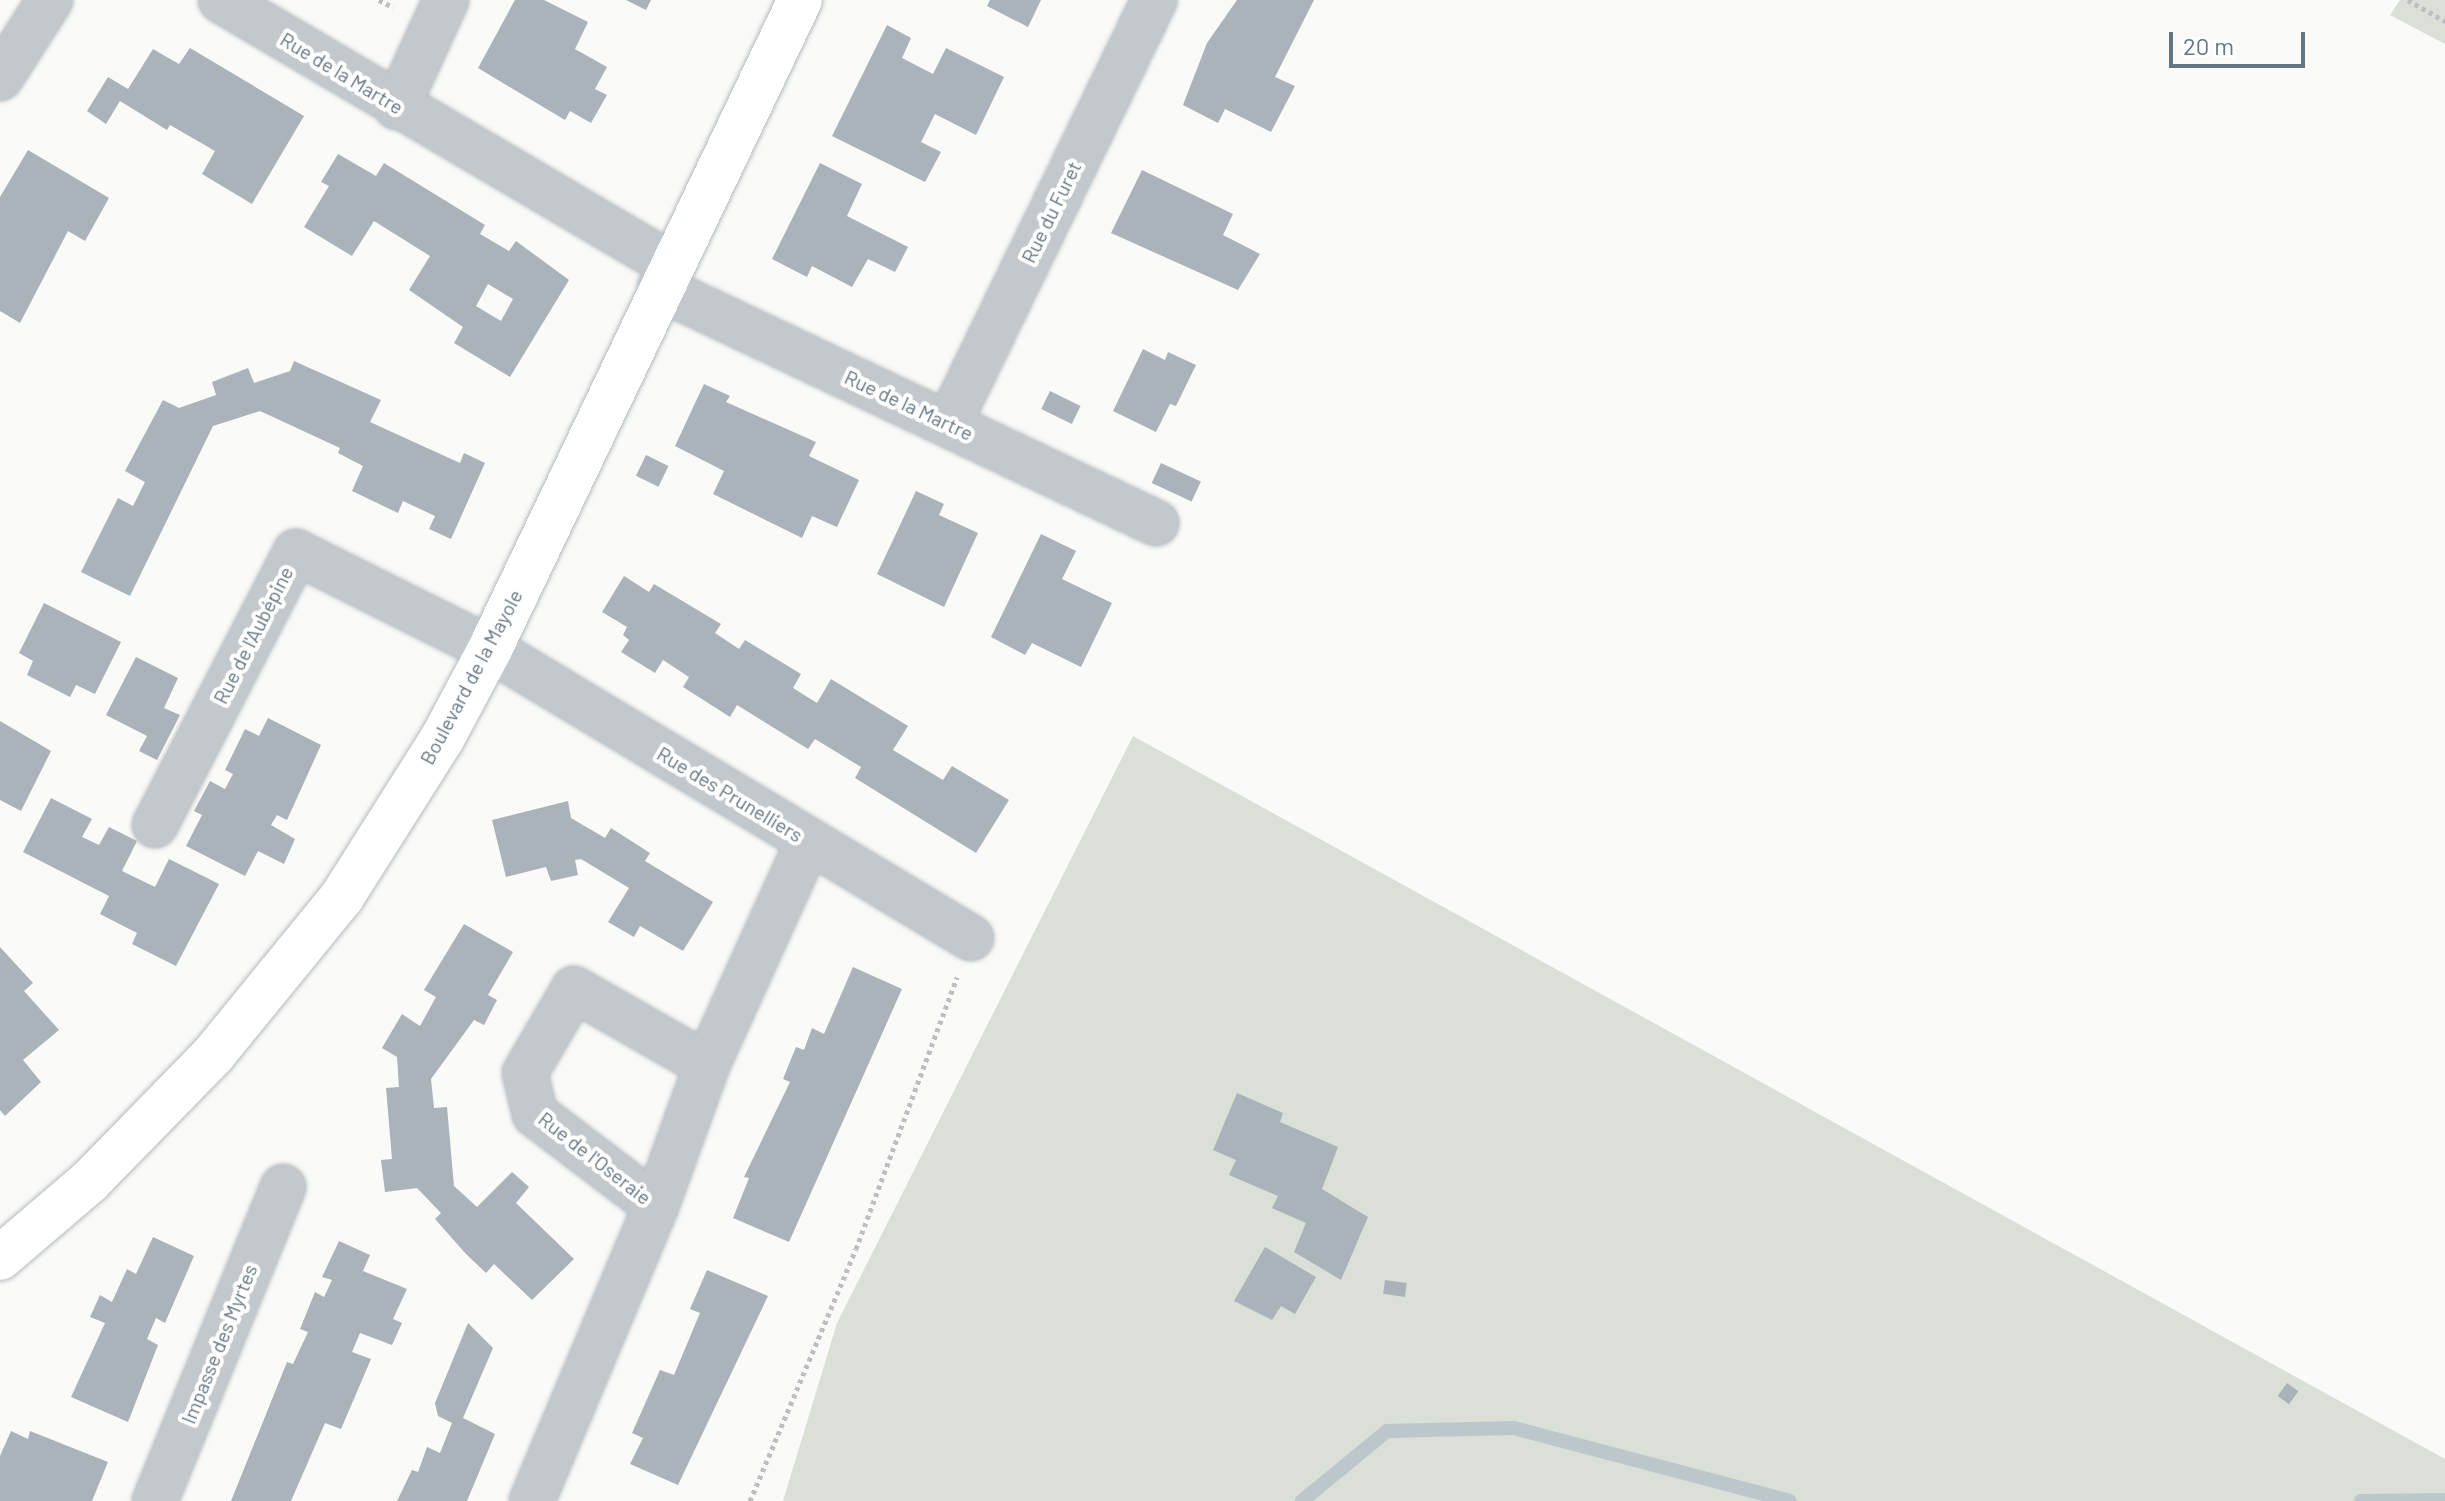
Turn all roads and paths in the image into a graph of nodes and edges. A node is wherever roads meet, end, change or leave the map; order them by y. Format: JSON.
{"nodes":[{"id":1,"x":50,"y":0,"type":"edge"},
{"id":2,"x":221,"y":0,"type":"edge"},
{"id":3,"x":446,"y":0,"type":"edge"},
{"id":4,"x":800,"y":0,"type":"edge"},
{"id":5,"x":1154,"y":0,"type":"edge"},
{"id":6,"x":2408,"y":0,"type":"edge"},
{"id":7,"x":2445,"y":21,"type":"edge"},
{"id":8,"x":0,"y":78,"type":"edge"},
{"id":9,"x":397,"y":107,"type":"junction"},
{"id":10,"x":666,"y":276,"type":"junction"},
{"id":11,"x":949,"y":423,"type":"junction"},
{"id":12,"x":1156,"y":523,"type":"dead end"},
{"id":13,"x":490,"y":649,"type":"junction"},
{"id":14,"x":155,"y":825,"type":"dead end"},
{"id":15,"x":808,"y":842,"type":"junction"},
{"id":16,"x":971,"y":938,"type":"joint"},
{"id":17,"x":707,"y":1065,"type":"junction"},
{"id":18,"x":283,"y":1187,"type":"dead end"},
{"id":19,"x":656,"y":1206,"type":"junction"},
{"id":20,"x":0,"y":1258,"type":"edge"},
{"id":21,"x":155,"y":1501,"type":"edge"},
{"id":22,"x":532,"y":1501,"type":"edge"},
{"id":23,"x":750,"y":1501,"type":"edge"}],
"edges":[{"from":1,"to":8,"type":"street"},
{"from":2,"to":9,"type":"street","name":"Rue de la Martre"},
{"from":3,"to":9,"type":"street"},
{"from":4,"to":10,"type":"main road","name":"Boulevard de la Mayole"},
{"from":5,"to":11,"type":"street","name":"Rue du Furet"},
{"from":6,"to":7,"type":"path"},
{"from":9,"to":10,"type":"street","name":"Rue de la Martre"},
{"from":10,"to":11,"type":"street","name":"Rue de la Martre"},
{"from":10,"to":13,"type":"main road","name":"Boulevard de la Mayole"},
{"from":11,"to":12,"type":"street","name":"Rue de la Martre"},
{"from":13,"to":14,"type":"street","name":"Rue de l'Aubépine"},
{"from":13,"to":15,"type":"street","name":"Rue des Prunelliers"},
{"from":13,"to":20,"type":"main road","name":"Boulevard de la Mayole"},
{"from":15,"to":16,"type":"street","name":"Rue des Prunelliers"},
{"from":15,"to":17,"type":"street","name":"Rue de l'Oseraie"},
{"from":16,"to":23,"type":"path"},
{"from":17,"to":19,"type":"street","name":"Rue de l'Oseraie"},
{"from":17,"to":19,"type":"street","name":"Rue de l'Oseraie"},
{"from":18,"to":21,"type":"street","name":"Impasse des Myrtes"},
{"from":19,"to":22,"type":"street","name":"Rue de l'Oseraie"}]}
